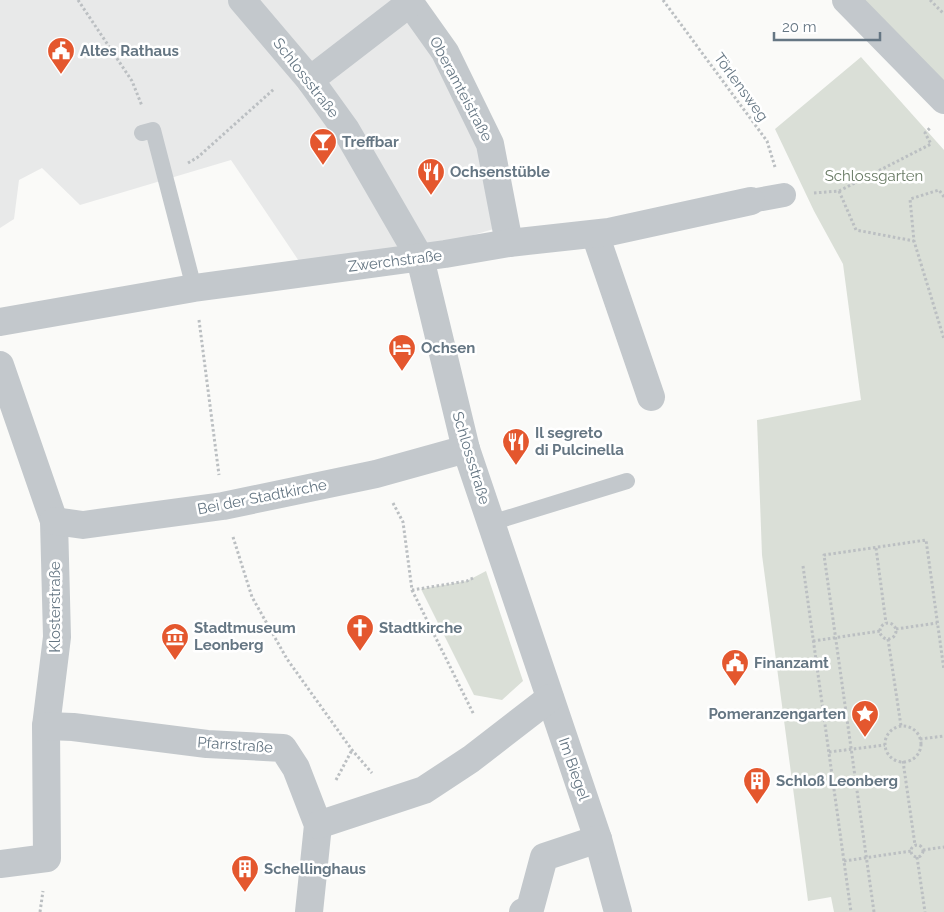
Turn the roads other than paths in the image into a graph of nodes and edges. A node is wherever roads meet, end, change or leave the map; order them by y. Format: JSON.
{"nodes":[{"id":1,"x":242,"y":0,"type":"edge"},
{"id":2,"x":846,"y":0,"type":"edge"},
{"id":3,"x":409,"y":1,"type":"edge"},
{"id":4,"x":304,"y":74,"type":"junction"},
{"id":5,"x":944,"y":100,"type":"edge"},
{"id":6,"x":147,"y":132,"type":"road end"},
{"id":7,"x":784,"y":195,"type":"road end"},
{"id":8,"x":751,"y":201,"type":"joint"},
{"id":9,"x":595,"y":234,"type":"junction"},
{"id":10,"x":509,"y":243,"type":"junction"},
{"id":11,"x":420,"y":258,"type":"junction"},
{"id":12,"x":194,"y":288,"type":"junction"},
{"id":13,"x":0,"y":322,"type":"edge"},
{"id":14,"x":0,"y":365,"type":"edge"},
{"id":15,"x":651,"y":397,"type":"dead end"},
{"id":16,"x":466,"y":449,"type":"junction"},
{"id":17,"x":628,"y":481,"type":"dead end"},
{"id":18,"x":54,"y":522,"type":"junction"},
{"id":19,"x":491,"y":523,"type":"junction"},
{"id":20,"x":550,"y":698,"type":"junction"},
{"id":21,"x":46,"y":726,"type":"junction"},
{"id":22,"x":318,"y":825,"type":"junction"},
{"id":23,"x":598,"y":839,"type":"junction"},
{"id":24,"x":0,"y":864,"type":"edge"},
{"id":25,"x":309,"y":912,"type":"edge"},
{"id":26,"x":523,"y":912,"type":"edge"},
{"id":27,"x":618,"y":912,"type":"edge"}],
"edges":[{"from":1,"to":4,"type":"street","name":"Schlossstraße"},
{"from":2,"to":5,"type":"street"},
{"from":3,"to":4,"type":"street"},
{"from":3,"to":10,"type":"street","name":"Oberamteistraße"},
{"from":4,"to":11,"type":"street","name":"Schlossstraße"},
{"from":6,"to":12,"type":"lane"},
{"from":7,"to":8,"type":"street","name":"Zwerchstraße"},
{"from":8,"to":9,"type":"street","name":"Zwerchstraße"},
{"from":9,"to":10,"type":"street","name":"Zwerchstraße"},
{"from":9,"to":15,"type":"street"},
{"from":10,"to":11,"type":"street","name":"Zwerchstraße"},
{"from":11,"to":12,"type":"street","name":"Zwerchstraße"},
{"from":11,"to":16,"type":"street","name":"Schlossstraße"},
{"from":12,"to":13,"type":"street","name":"Zwerchstraße"},
{"from":14,"to":18,"type":"street","name":"Klosterstraße"},
{"from":16,"to":18,"type":"street","name":"Bei der Stadtkirche"},
{"from":16,"to":19,"type":"street","name":"Schlossstraße"},
{"from":17,"to":19,"type":"lane"},
{"from":18,"to":21,"type":"street","name":"Klosterstraße"},
{"from":19,"to":20,"type":"street","name":"Schlossstraße"},
{"from":20,"to":22,"type":"street"},
{"from":20,"to":23,"type":"street","name":"Im Biegel"},
{"from":21,"to":22,"type":"street","name":"Pfarrstraße"},
{"from":21,"to":24,"type":"street","name":"Klosterstraße"},
{"from":22,"to":25,"type":"street","name":"Pfarrstraße"},
{"from":23,"to":26,"type":"street"},
{"from":23,"to":27,"type":"street","name":"Im Biegel"}]}
